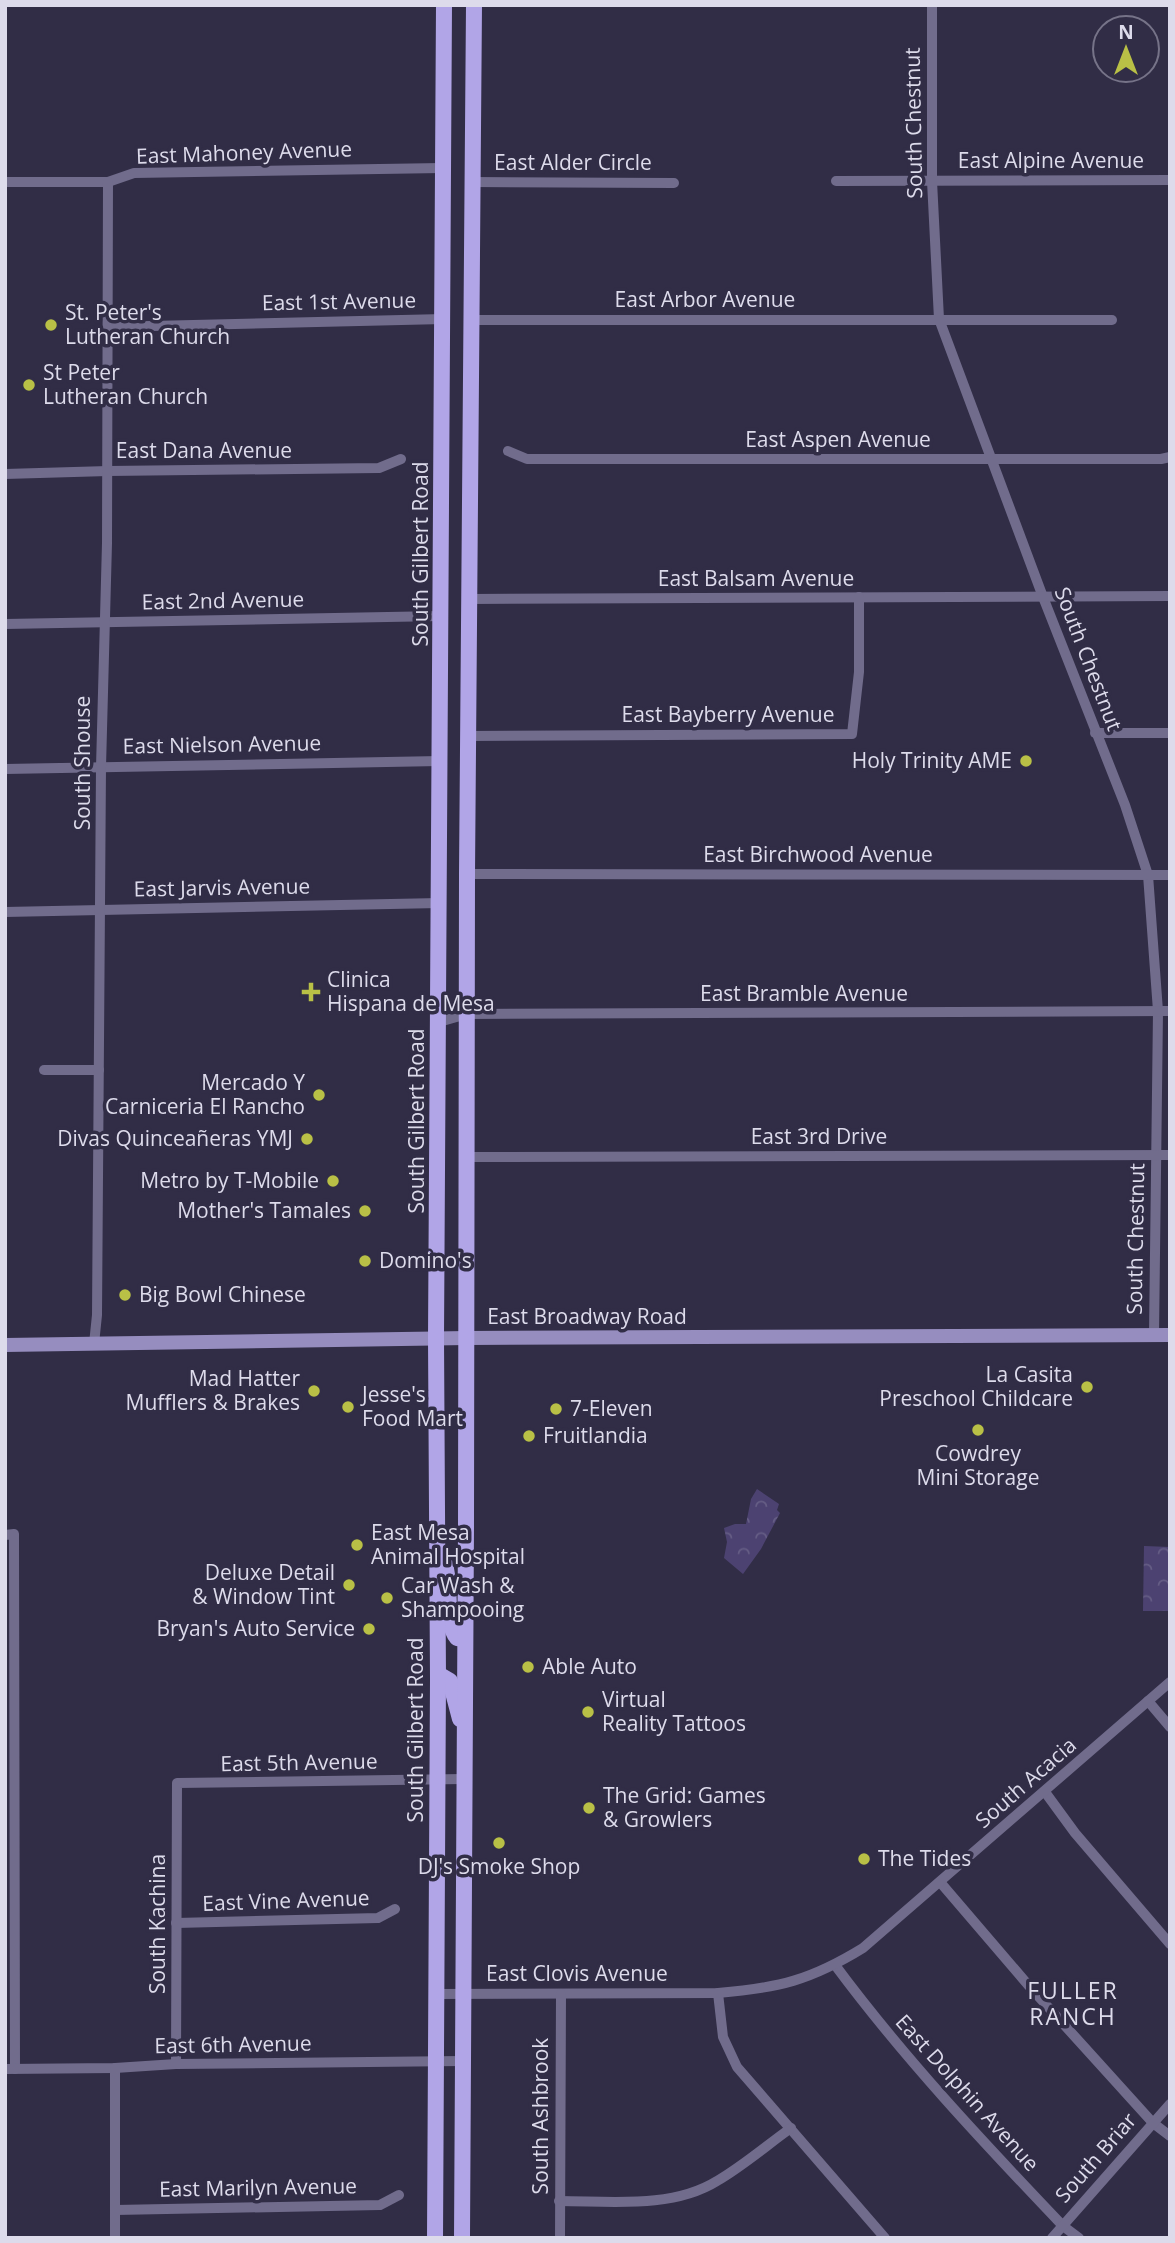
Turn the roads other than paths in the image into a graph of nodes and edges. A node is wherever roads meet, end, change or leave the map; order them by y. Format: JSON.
{"nodes":[{"id":1,"x":444,"y":5,"type":"edge"},
{"id":2,"x":474,"y":5,"type":"edge"},
{"id":3,"x":932,"y":5,"type":"edge"},
{"id":4,"x":442,"y":168,"type":"junction"},
{"id":5,"x":1170,"y":180,"type":"edge"},
{"id":6,"x":472,"y":181,"type":"junction"},
{"id":7,"x":836,"y":181,"type":"dead end"},
{"id":8,"x":932,"y":181,"type":"junction"},
{"id":9,"x":108,"y":182,"type":"junction"},
{"id":10,"x":5,"y":183,"type":"edge"},
{"id":11,"x":674,"y":183,"type":"dead end"},
{"id":12,"x":444,"y":319,"type":"junction"},
{"id":13,"x":939,"y":319,"type":"junction"},
{"id":14,"x":470,"y":320,"type":"junction"},
{"id":15,"x":1112,"y":320,"type":"dead end"},
{"id":16,"x":109,"y":327,"type":"junction"},
{"id":17,"x":508,"y":451,"type":"dead end"},
{"id":18,"x":1170,"y":457,"type":"edge"},
{"id":19,"x":401,"y":459,"type":"dead end"},
{"id":20,"x":991,"y":459,"type":"junction"},
{"id":21,"x":108,"y":471,"type":"junction"},
{"id":22,"x":5,"y":474,"type":"edge"},
{"id":23,"x":1170,"y":596,"type":"edge"},
{"id":24,"x":859,"y":597,"type":"junction"},
{"id":25,"x":1043,"y":597,"type":"junction"},
{"id":26,"x":469,"y":599,"type":"junction"},
{"id":27,"x":441,"y":616,"type":"junction"},
{"id":28,"x":103,"y":622,"type":"junction"},
{"id":29,"x":5,"y":624,"type":"edge"},
{"id":30,"x":1096,"y":733,"type":"junction"},
{"id":31,"x":1170,"y":733,"type":"edge"},
{"id":32,"x":468,"y":736,"type":"junction"},
{"id":33,"x":440,"y":761,"type":"junction"},
{"id":34,"x":101,"y":767,"type":"junction"},
{"id":35,"x":5,"y":769,"type":"edge"},
{"id":36,"x":467,"y":874,"type":"junction"},
{"id":37,"x":1148,"y":875,"type":"junction"},
{"id":38,"x":1170,"y":875,"type":"edge"},
{"id":39,"x":440,"y":903,"type":"junction"},
{"id":40,"x":99,"y":910,"type":"junction"},
{"id":41,"x":5,"y":912,"type":"edge"},
{"id":42,"x":1170,"y":1011,"type":"edge"},
{"id":43,"x":1158,"y":1012,"type":"junction"},
{"id":44,"x":467,"y":1014,"type":"junction"},
{"id":45,"x":439,"y":1022,"type":"junction"},
{"id":46,"x":44,"y":1070,"type":"dead end"},
{"id":47,"x":99,"y":1070,"type":"junction"},
{"id":48,"x":1157,"y":1155,"type":"junction"},
{"id":49,"x":1170,"y":1155,"type":"edge"},
{"id":50,"x":468,"y":1157,"type":"junction"},
{"id":51,"x":1154,"y":1335,"type":"junction"},
{"id":52,"x":1170,"y":1335,"type":"edge"},
{"id":53,"x":436,"y":1338,"type":"junction"},
{"id":54,"x":467,"y":1338,"type":"junction"},
{"id":55,"x":94,"y":1344,"type":"junction"},
{"id":56,"x":5,"y":1345,"type":"edge"},
{"id":57,"x":5,"y":1535,"type":"edge"},
{"id":58,"x":437,"y":1545,"type":"junction"},
{"id":59,"x":466,"y":1639,"type":"junction"},
{"id":60,"x":438,"y":1674,"type":"junction"},
{"id":61,"x":1170,"y":1682,"type":"edge"},
{"id":62,"x":1148,"y":1701,"type":"junction"},
{"id":63,"x":1170,"y":1727,"type":"edge"},
{"id":64,"x":464,"y":1731,"type":"junction"},
{"id":65,"x":463,"y":1779,"type":"junction"},
{"id":66,"x":437,"y":1780,"type":"junction"},
{"id":67,"x":177,"y":1783,"type":"joint"},
{"id":68,"x":1045,"y":1792,"type":"junction"},
{"id":69,"x":940,"y":1881,"type":"junction"},
{"id":70,"x":10,"y":1896,"type":"edge"},
{"id":71,"x":395,"y":1909,"type":"dead end"},
{"id":72,"x":176,"y":1923,"type":"junction"},
{"id":73,"x":1170,"y":1944,"type":"edge"},
{"id":74,"x":835,"y":1965,"type":"junction"},
{"id":75,"x":718,"y":1993,"type":"junction"},
{"id":76,"x":435,"y":1994,"type":"junction"},
{"id":77,"x":462,"y":1994,"type":"junction"},
{"id":78,"x":561,"y":1994,"type":"junction"},
{"id":79,"x":462,"y":2061,"type":"junction"},
{"id":80,"x":435,"y":2062,"type":"junction"},
{"id":81,"x":176,"y":2064,"type":"junction"},
{"id":82,"x":115,"y":2068,"type":"junction"},
{"id":83,"x":10,"y":2069,"type":"edge"},
{"id":84,"x":1170,"y":2104,"type":"edge"},
{"id":85,"x":1153,"y":2123,"type":"junction"},
{"id":86,"x":791,"y":2127,"type":"junction"},
{"id":87,"x":1170,"y":2136,"type":"edge"},
{"id":88,"x":399,"y":2195,"type":"dead end"},
{"id":89,"x":559,"y":2201,"type":"junction"},
{"id":90,"x":115,"y":2210,"type":"junction"},
{"id":91,"x":1063,"y":2226,"type":"junction"},
{"id":92,"x":877,"y":2235,"type":"edge"},
{"id":93,"x":115,"y":2238,"type":"edge"},
{"id":94,"x":435,"y":2238,"type":"edge"},
{"id":95,"x":462,"y":2238,"type":"edge"},
{"id":96,"x":560,"y":2238,"type":"edge"},
{"id":97,"x":1052,"y":2238,"type":"edge"},
{"id":98,"x":1079,"y":2238,"type":"edge"}],
"edges":[{"from":1,"to":4,"type":"main road","name":"South Gilbert Road"},
{"from":2,"to":6,"type":"main road"},
{"from":3,"to":8,"type":"street","name":"South Chestnut"},
{"from":4,"to":9,"type":"street","name":"East Mahoney Avenue"},
{"from":4,"to":12,"type":"main road","name":"South Gilbert Road"},
{"from":5,"to":8,"type":"street","name":"East Alpine Avenue"},
{"from":6,"to":11,"type":"street","name":"East Alder Circle"},
{"from":6,"to":14,"type":"main road"},
{"from":7,"to":8,"type":"street","name":"East Alpine Avenue"},
{"from":8,"to":13,"type":"street","name":"South Chestnut"},
{"from":9,"to":10,"type":"street","name":"East Mahoney Avenue"},
{"from":9,"to":16,"type":"street","name":"South Shouse"},
{"from":12,"to":16,"type":"street","name":"East 1st Avenue"},
{"from":12,"to":27,"type":"main road","name":"South Gilbert Road"},
{"from":13,"to":14,"type":"street","name":"East Arbor Avenue"},
{"from":13,"to":15,"type":"street","name":"East Arbor Avenue"},
{"from":13,"to":20,"type":"street","name":"South Chestnut"},
{"from":14,"to":26,"type":"main road"},
{"from":16,"to":21,"type":"street","name":"South Shouse"},
{"from":17,"to":20,"type":"street","name":"East Aspen Avenue"},
{"from":18,"to":20,"type":"street","name":"East Aspen Avenue"},
{"from":19,"to":21,"type":"street","name":"East Dana Avenue"},
{"from":20,"to":25,"type":"street","name":"South Chestnut"},
{"from":21,"to":22,"type":"street","name":"East Dana Avenue"},
{"from":21,"to":28,"type":"street","name":"South Shouse"},
{"from":23,"to":25,"type":"street","name":"East Balsam Avenue"},
{"from":24,"to":25,"type":"street","name":"East Balsam Avenue"},
{"from":24,"to":26,"type":"street","name":"East Balsam Avenue"},
{"from":24,"to":32,"type":"street","name":"East Bayberry Avenue"},
{"from":25,"to":30,"type":"street","name":"South Chestnut"},
{"from":26,"to":32,"type":"main road"},
{"from":27,"to":28,"type":"street","name":"East 2nd Avenue"},
{"from":27,"to":33,"type":"main road","name":"South Gilbert Road"},
{"from":28,"to":29,"type":"street","name":"East 2nd Avenue"},
{"from":28,"to":34,"type":"street","name":"South Shouse"},
{"from":30,"to":31,"type":"street"},
{"from":30,"to":37,"type":"street","name":"South Chestnut"},
{"from":32,"to":36,"type":"main road"},
{"from":33,"to":34,"type":"street","name":"East Nielson Avenue"},
{"from":33,"to":39,"type":"main road","name":"South Gilbert Road"},
{"from":34,"to":35,"type":"street","name":"East Nielson Avenue"},
{"from":34,"to":40,"type":"street","name":"South Shouse"},
{"from":36,"to":37,"type":"street","name":"East Birchwood Avenue"},
{"from":36,"to":44,"type":"main road"},
{"from":37,"to":38,"type":"street","name":"East Birchwood Avenue"},
{"from":37,"to":43,"type":"street","name":"South Chestnut"},
{"from":39,"to":40,"type":"street","name":"East Jarvis Avenue"},
{"from":39,"to":45,"type":"main road","name":"South Gilbert Road"},
{"from":40,"to":41,"type":"street","name":"East Jarvis Avenue"},
{"from":40,"to":47,"type":"street","name":"South Shouse"},
{"from":42,"to":43,"type":"street","name":"East Bramble Avenue"},
{"from":43,"to":44,"type":"street","name":"East Bramble Avenue"},
{"from":43,"to":48,"type":"street","name":"South Chestnut"},
{"from":44,"to":45,"type":"street","name":"East Bramble Avenue"},
{"from":44,"to":50,"type":"main road"},
{"from":45,"to":53,"type":"main road","name":"South Gilbert Road"},
{"from":46,"to":47,"type":"street"},
{"from":47,"to":55,"type":"street","name":"South Shouse"},
{"from":48,"to":49,"type":"street","name":"East 3rd Drive"},
{"from":48,"to":50,"type":"street","name":"East 3rd Drive"},
{"from":48,"to":51,"type":"street","name":"South Chestnut"},
{"from":50,"to":54,"type":"main road"},
{"from":51,"to":52,"type":"main road","name":"East Broadway Road"},
{"from":51,"to":54,"type":"main road","name":"East Broadway Road"},
{"from":53,"to":54,"type":"main road","name":"East Broadway Road"},
{"from":53,"to":55,"type":"main road","name":"East Broadway Road"},
{"from":53,"to":58,"type":"main road","name":"South Gilbert Road"},
{"from":54,"to":59,"type":"main road"},
{"from":55,"to":56,"type":"main road","name":"East Broadway Road"},
{"from":57,"to":70,"type":"street"},
{"from":58,"to":59,"type":"main road"},
{"from":58,"to":60,"type":"main road","name":"South Gilbert Road"},
{"from":59,"to":64,"type":"main road"},
{"from":60,"to":64,"type":"main road"},
{"from":60,"to":66,"type":"main road","name":"South Gilbert Road"},
{"from":61,"to":62,"type":"street","name":"South Acacia"},
{"from":62,"to":63,"type":"street"},
{"from":62,"to":68,"type":"street","name":"South Acacia"},
{"from":64,"to":65,"type":"main road"},
{"from":65,"to":66,"type":"street","name":"East 5th Avenue"},
{"from":65,"to":77,"type":"main road"},
{"from":66,"to":67,"type":"street","name":"East 5th Avenue"},
{"from":66,"to":76,"type":"main road","name":"South Gilbert Road"},
{"from":67,"to":72,"type":"street","name":"South Kachina"},
{"from":68,"to":69,"type":"street","name":"South Acacia"},
{"from":68,"to":73,"type":"street"},
{"from":69,"to":74,"type":"street","name":"South Acacia"},
{"from":69,"to":85,"type":"street"},
{"from":70,"to":83,"type":"street"},
{"from":71,"to":72,"type":"street","name":"East Vine Avenue"},
{"from":72,"to":81,"type":"street","name":"South Kachina"},
{"from":74,"to":75,"type":"street","name":"South Acacia"},
{"from":74,"to":91,"type":"street","name":"East Dolphin Avenue"},
{"from":75,"to":78,"type":"street","name":"East Clovis Avenue"},
{"from":75,"to":86,"type":"street"},
{"from":76,"to":77,"type":"street","name":"East Clovis Avenue"},
{"from":76,"to":80,"type":"main road","name":"South Gilbert Road"},
{"from":77,"to":78,"type":"street","name":"East Clovis Avenue"},
{"from":77,"to":79,"type":"main road"},
{"from":78,"to":89,"type":"street","name":"South Ashbrook"},
{"from":79,"to":80,"type":"street","name":"East 6th Avenue"},
{"from":79,"to":95,"type":"main road"},
{"from":80,"to":81,"type":"street","name":"East 6th Avenue"},
{"from":80,"to":94,"type":"main road","name":"South Gilbert Road"},
{"from":81,"to":82,"type":"street","name":"East 6th Avenue"},
{"from":82,"to":83,"type":"street","name":"East 6th Avenue"},
{"from":82,"to":90,"type":"street"},
{"from":84,"to":85,"type":"street","name":"South Briar"},
{"from":85,"to":87,"type":"street"},
{"from":85,"to":91,"type":"street","name":"South Briar"},
{"from":86,"to":89,"type":"street"},
{"from":86,"to":92,"type":"street"},
{"from":88,"to":90,"type":"street","name":"East Marilyn Avenue"},
{"from":89,"to":96,"type":"street","name":"South Ashbrook"},
{"from":90,"to":93,"type":"street"},
{"from":91,"to":97,"type":"street","name":"South Briar"},
{"from":91,"to":98,"type":"street","name":"East Dolphin Avenue"}]}
